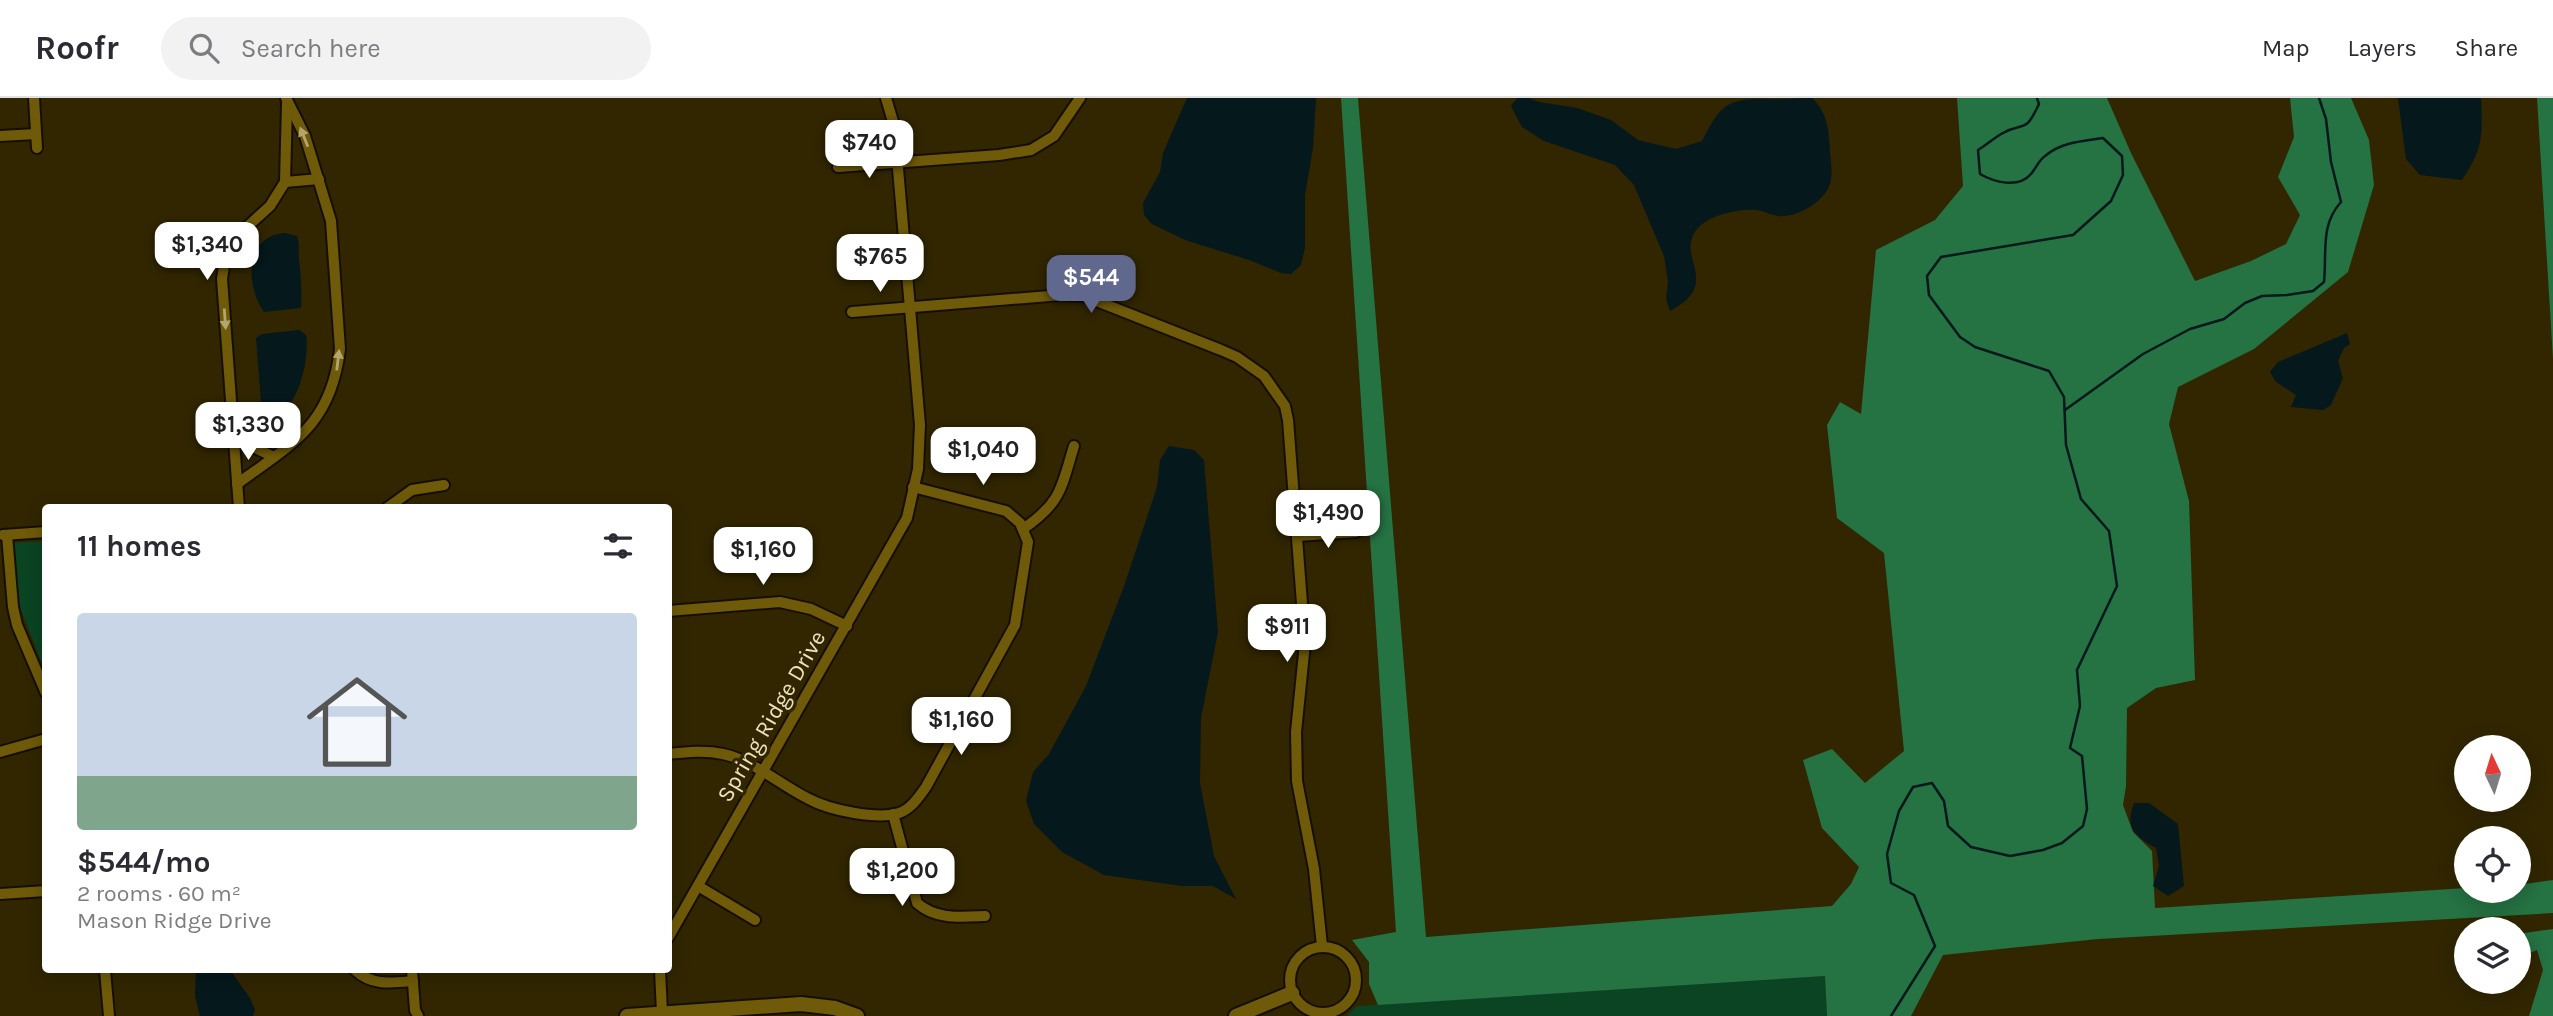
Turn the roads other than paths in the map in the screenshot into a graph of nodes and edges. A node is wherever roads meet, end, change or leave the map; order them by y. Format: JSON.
{"nodes":[{"id":1,"x":34,"y":98,"type":"edge"},
{"id":2,"x":886,"y":98,"type":"edge"},
{"id":3,"x":1080,"y":98,"type":"edge"},
{"id":4,"x":286,"y":99,"type":"edge"},
{"id":5,"x":36,"y":134,"type":"junction"},
{"id":6,"x":0,"y":136,"type":"edge"},
{"id":7,"x":37,"y":148,"type":"dead end"},
{"id":8,"x":897,"y":163,"type":"junction"},
{"id":9,"x":838,"y":167,"type":"dead end"},
{"id":10,"x":318,"y":179,"type":"junction"},
{"id":11,"x":285,"y":181,"type":"junction"},
{"id":12,"x":910,"y":307,"type":"junction"},
{"id":13,"x":852,"y":312,"type":"dead end"},
{"id":14,"x":234,"y":438,"type":"junction"},
{"id":15,"x":1074,"y":446,"type":"dead end"},
{"id":16,"x":274,"y":457,"type":"junction"},
{"id":17,"x":237,"y":484,"type":"junction"},
{"id":18,"x":444,"y":485,"type":"dead end"},
{"id":19,"x":913,"y":487,"type":"junction"},
{"id":20,"x":239,"y":504,"type":"edge"},
{"id":21,"x":393,"y":504,"type":"edge"},
{"id":22,"x":1023,"y":529,"type":"junction"},
{"id":23,"x":42,"y":532,"type":"edge"},
{"id":24,"x":1356,"y":532,"type":"dead end"},
{"id":25,"x":4,"y":535,"type":"edge"},
{"id":26,"x":1297,"y":536,"type":"junction"},
{"id":27,"x":672,"y":611,"type":"edge"},
{"id":28,"x":847,"y":626,"type":"junction"},
{"id":29,"x":42,"y":684,"type":"edge"},
{"id":30,"x":42,"y":740,"type":"edge"},
{"id":31,"x":0,"y":752,"type":"edge"},
{"id":32,"x":672,"y":754,"type":"edge"},
{"id":33,"x":764,"y":771,"type":"junction"},
{"id":34,"x":893,"y":814,"type":"junction"},
{"id":35,"x":698,"y":886,"type":"junction"},
{"id":36,"x":42,"y":891,"type":"edge"},
{"id":37,"x":0,"y":894,"type":"edge"},
{"id":38,"x":985,"y":916,"type":"dead end"},
{"id":39,"x":673,"y":920,"type":"edge"},
{"id":40,"x":755,"y":920,"type":"dead end"},
{"id":41,"x":1322,"y":946,"type":"junction"},
{"id":42,"x":105,"y":973,"type":"edge"},
{"id":43,"x":359,"y":973,"type":"edge"},
{"id":44,"x":660,"y":973,"type":"edge"},
{"id":45,"x":412,"y":975,"type":"edge"},
{"id":46,"x":1293,"y":993,"type":"junction"},
{"id":47,"x":662,"y":1013,"type":"junction"},
{"id":48,"x":414,"y":1014,"type":"edge"},
{"id":49,"x":1329,"y":1014,"type":"edge"},
{"id":50,"x":109,"y":1016,"type":"edge"},
{"id":51,"x":627,"y":1016,"type":"edge"},
{"id":52,"x":857,"y":1016,"type":"edge"},
{"id":53,"x":1236,"y":1016,"type":"edge"}],
"edges":[{"from":1,"to":5,"type":"street"},
{"from":2,"to":8,"type":"street","name":"Spring Ridge Drive"},
{"from":3,"to":8,"type":"street"},
{"from":10,"to":4,"type":"street","one_way":true},
{"from":4,"to":11,"type":"street"},
{"from":5,"to":6,"type":"street"},
{"from":5,"to":7,"type":"street"},
{"from":8,"to":9,"type":"street"},
{"from":8,"to":12,"type":"street","name":"Spring Ridge Drive"},
{"from":10,"to":11,"type":"street"},
{"from":16,"to":10,"type":"street","one_way":true},
{"from":11,"to":14,"type":"street","one_way":true},
{"from":12,"to":13,"type":"street"},
{"from":12,"to":19,"type":"street","name":"Spring Ridge Drive"},
{"from":12,"to":26,"type":"street"},
{"from":14,"to":16,"type":"street"},
{"from":14,"to":17,"type":"street"},
{"from":15,"to":22,"type":"street"},
{"from":16,"to":17,"type":"street"},
{"from":17,"to":20,"type":"street"},
{"from":18,"to":21,"type":"street"},
{"from":19,"to":22,"type":"street"},
{"from":19,"to":28,"type":"street","name":"Spring Ridge Drive"},
{"from":22,"to":34,"type":"street"},
{"from":23,"to":25,"type":"street"},
{"from":24,"to":26,"type":"street"},
{"from":25,"to":29,"type":"street"},
{"from":26,"to":41,"type":"street"},
{"from":27,"to":28,"type":"street"},
{"from":28,"to":33,"type":"street","name":"Spring Ridge Drive"},
{"from":30,"to":31,"type":"street"},
{"from":32,"to":33,"type":"street"},
{"from":33,"to":34,"type":"street"},
{"from":33,"to":35,"type":"street","name":"Spring Ridge Drive"},
{"from":34,"to":38,"type":"street"},
{"from":35,"to":39,"type":"street","name":"Spring Ridge Drive"},
{"from":35,"to":40,"type":"street"},
{"from":36,"to":37,"type":"street"},
{"from":41,"to":46,"type":"street"},
{"from":41,"to":49,"type":"street"},
{"from":42,"to":50,"type":"street"},
{"from":43,"to":45,"type":"street"},
{"from":44,"to":47,"type":"street"},
{"from":45,"to":48,"type":"street"},
{"from":46,"to":49,"type":"street"},
{"from":46,"to":53,"type":"street"},
{"from":47,"to":51,"type":"street"},
{"from":47,"to":52,"type":"street"}]}
